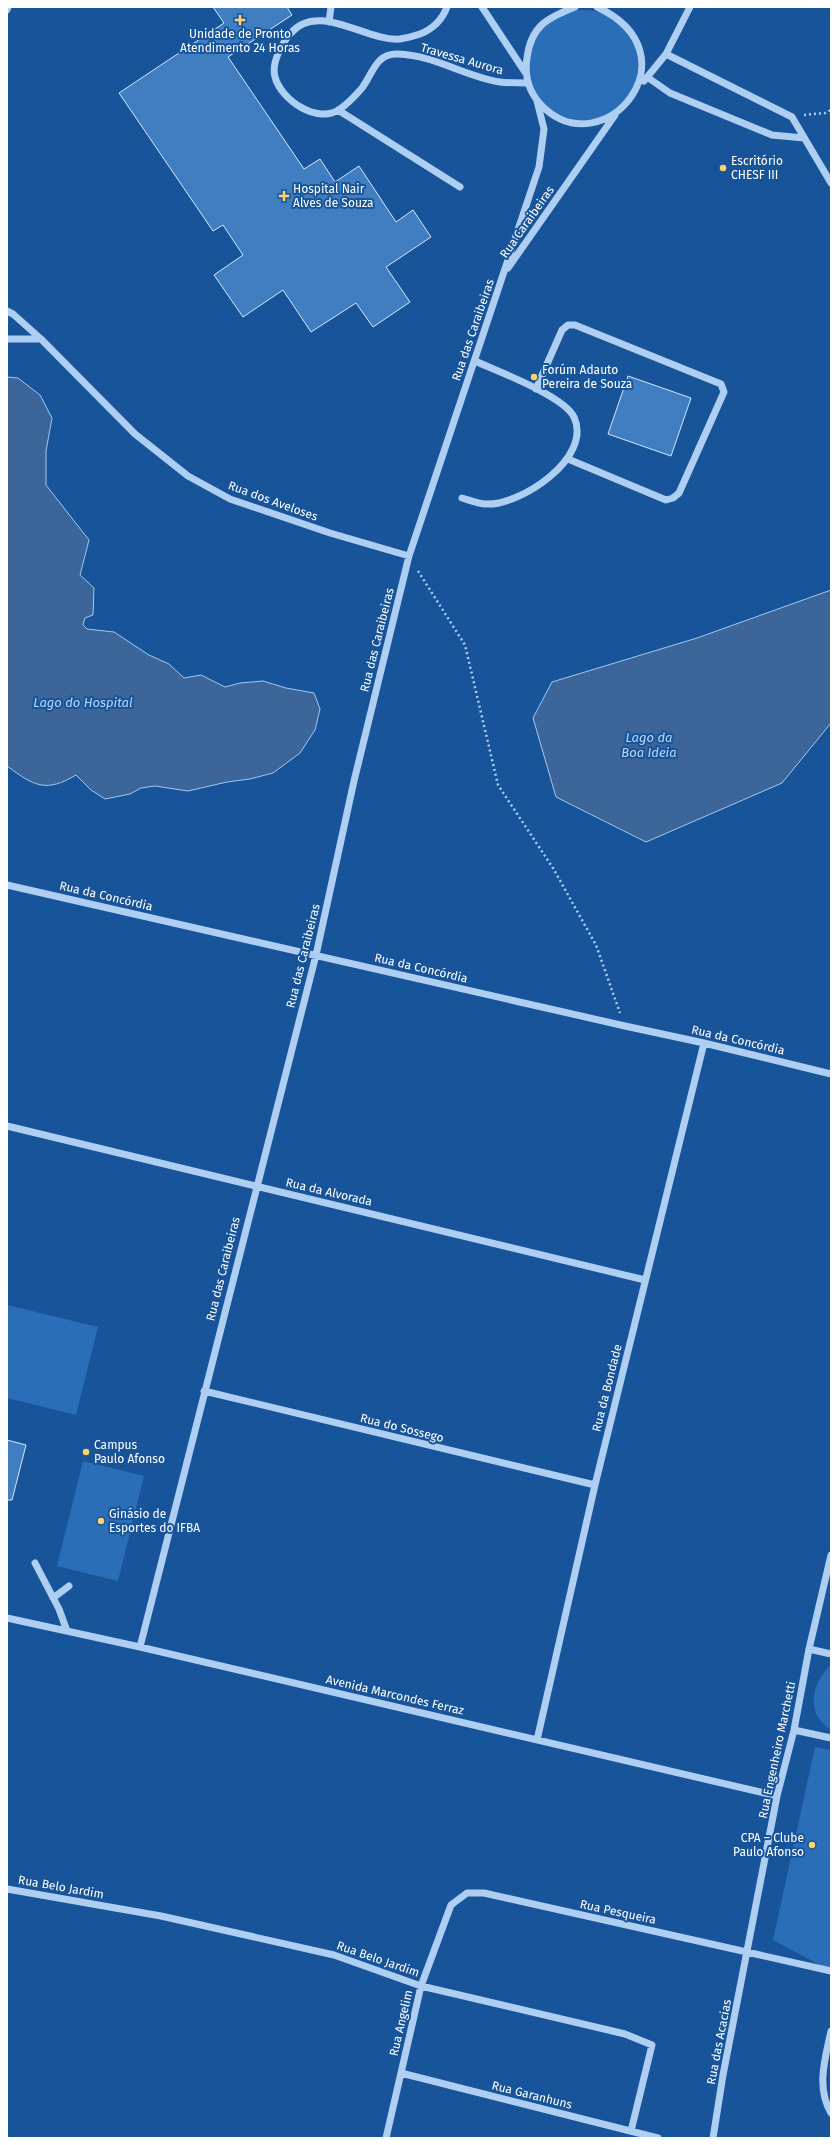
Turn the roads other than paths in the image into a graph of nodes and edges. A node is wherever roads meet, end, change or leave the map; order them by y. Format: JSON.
{"nodes":[{"id":1,"x":331,"y":7,"type":"edge"},
{"id":2,"x":447,"y":7,"type":"edge"},
{"id":3,"x":482,"y":7,"type":"edge"},
{"id":4,"x":575,"y":7,"type":"edge"},
{"id":5,"x":690,"y":7,"type":"edge"},
{"id":6,"x":600,"y":8,"type":"edge"},
{"id":7,"x":329,"y":22,"type":"junction"},
{"id":8,"x":666,"y":54,"type":"junction"},
{"id":9,"x":525,"y":72,"type":"junction"},
{"id":10,"x":647,"y":77,"type":"junction"},
{"id":11,"x":527,"y":83,"type":"junction"},
{"id":12,"x":637,"y":88,"type":"junction"},
{"id":13,"x":537,"y":101,"type":"junction"},
{"id":14,"x":338,"y":110,"type":"junction"},
{"id":15,"x":616,"y":114,"type":"junction"},
{"id":16,"x":804,"y":138,"type":"junction"},
{"id":17,"x":831,"y":183,"type":"edge"},
{"id":18,"x":460,"y":187,"type":"dead end"},
{"id":19,"x":504,"y":274,"type":"junction"},
{"id":20,"x":7,"y":311,"type":"edge"},
{"id":21,"x":41,"y":339,"type":"junction"},
{"id":22,"x":7,"y":340,"type":"edge"},
{"id":23,"x":475,"y":361,"type":"junction"},
{"id":24,"x":536,"y":389,"type":"junction"},
{"id":25,"x":568,"y":459,"type":"junction"},
{"id":26,"x":462,"y":498,"type":"dead end"},
{"id":27,"x":409,"y":556,"type":"junction"},
{"id":28,"x":7,"y":885,"type":"edge"},
{"id":29,"x":316,"y":955,"type":"junction"},
{"id":30,"x":704,"y":1042,"type":"junction"},
{"id":31,"x":831,"y":1074,"type":"edge"},
{"id":32,"x":7,"y":1126,"type":"edge"},
{"id":33,"x":256,"y":1186,"type":"junction"},
{"id":34,"x":645,"y":1280,"type":"junction"},
{"id":35,"x":204,"y":1392,"type":"junction"},
{"id":36,"x":595,"y":1485,"type":"junction"},
{"id":37,"x":831,"y":1555,"type":"edge"},
{"id":38,"x":36,"y":1563,"type":"dead end"},
{"id":39,"x":69,"y":1586,"type":"dead end"},
{"id":40,"x":53,"y":1598,"type":"junction"},
{"id":41,"x":7,"y":1618,"type":"edge"},
{"id":42,"x":67,"y":1631,"type":"junction"},
{"id":43,"x":140,"y":1647,"type":"junction"},
{"id":44,"x":809,"y":1649,"type":"junction"},
{"id":45,"x":831,"y":1654,"type":"edge"},
{"id":46,"x":794,"y":1730,"type":"junction"},
{"id":47,"x":831,"y":1738,"type":"edge"},
{"id":48,"x":537,"y":1740,"type":"junction"},
{"id":49,"x":777,"y":1796,"type":"junction"},
{"id":50,"x":7,"y":1889,"type":"edge"},
{"id":51,"x":484,"y":1894,"type":"joint"},
{"id":52,"x":748,"y":1951,"type":"junction"},
{"id":53,"x":831,"y":1971,"type":"edge"},
{"id":54,"x":421,"y":1986,"type":"junction"},
{"id":55,"x":831,"y":2031,"type":"edge"},
{"id":56,"x":401,"y":2073,"type":"junction"},
{"id":57,"x":831,"y":2113,"type":"edge"},
{"id":58,"x":631,"y":2131,"type":"junction"},
{"id":59,"x":386,"y":2138,"type":"edge"},
{"id":60,"x":658,"y":2138,"type":"edge"},
{"id":61,"x":713,"y":2138,"type":"edge"}],
"edges":[{"from":1,"to":7,"type":"street"},
{"from":2,"to":7,"type":"street","name":"Travessa Aurora"},
{"from":3,"to":9,"type":"street","name":"Rua Caraibeiras"},
{"from":4,"to":9,"type":"street","name":"Rua Caraibeiras"},
{"from":5,"to":8,"type":"street"},
{"from":6,"to":12,"type":"street","name":"Rua Caraibeiras"},
{"from":7,"to":14,"type":"street","name":"Travessa Aurora"},
{"from":8,"to":10,"type":"street"},
{"from":8,"to":16,"type":"street"},
{"from":9,"to":11,"type":"street","name":"Rua Caraibeiras"},
{"from":10,"to":12,"type":"street"},
{"from":10,"to":16,"type":"street"},
{"from":11,"to":13,"type":"street","name":"Rua Caraibeiras"},
{"from":11,"to":14,"type":"street","name":"Travessa Aurora"},
{"from":12,"to":15,"type":"street","name":"Rua Caraibeiras"},
{"from":13,"to":15,"type":"street","name":"Rua Caraibeiras"},
{"from":13,"to":19,"type":"street","name":"Rua Caraibeiras"},
{"from":14,"to":18,"type":"street"},
{"from":15,"to":19,"type":"street","name":"Rua Caraibeiras"},
{"from":16,"to":17,"type":"street"},
{"from":19,"to":23,"type":"street","name":"Rua das Caraibeiras"},
{"from":20,"to":21,"type":"street","name":"Rua dos Aveloses"},
{"from":21,"to":22,"type":"street"},
{"from":21,"to":27,"type":"street","name":"Rua dos Aveloses"},
{"from":23,"to":24,"type":"street"},
{"from":23,"to":27,"type":"street","name":"Rua das Caraibeiras"},
{"from":24,"to":25,"type":"street"},
{"from":24,"to":25,"type":"street"},
{"from":25,"to":26,"type":"street"},
{"from":27,"to":29,"type":"street","name":"Rua das Caraibeiras"},
{"from":28,"to":29,"type":"street","name":"Rua da Concórdia"},
{"from":29,"to":30,"type":"street","name":"Rua da Concórdia"},
{"from":29,"to":33,"type":"street","name":"Rua das Caraibeiras"},
{"from":30,"to":31,"type":"street","name":"Rua da Concórdia"},
{"from":30,"to":34,"type":"street","name":"Rua da Bondade"},
{"from":32,"to":33,"type":"street","name":"Rua da Alvorada"},
{"from":33,"to":34,"type":"street","name":"Rua da Alvorada"},
{"from":33,"to":35,"type":"street","name":"Rua das Caraibeiras"},
{"from":34,"to":36,"type":"street","name":"Rua da Bondade"},
{"from":35,"to":36,"type":"street","name":"Rua do Sossego"},
{"from":35,"to":43,"type":"street","name":"Rua das Caraibeiras"},
{"from":36,"to":48,"type":"street","name":"Rua da Bondade"},
{"from":37,"to":44,"type":"street","name":"Rua Engenheiro Marchetti"},
{"from":38,"to":40,"type":"street"},
{"from":39,"to":40,"type":"street"},
{"from":40,"to":42,"type":"street"},
{"from":41,"to":42,"type":"street","name":"Avenida Marcondes Ferraz"},
{"from":42,"to":43,"type":"street","name":"Avenida Marcondes Ferraz"},
{"from":43,"to":48,"type":"street","name":"Avenida Marcondes Ferraz"},
{"from":44,"to":45,"type":"street"},
{"from":44,"to":46,"type":"street","name":"Rua Engenheiro Marchetti"},
{"from":46,"to":47,"type":"street"},
{"from":46,"to":49,"type":"street","name":"Rua Engenheiro Marchetti"},
{"from":48,"to":49,"type":"street","name":"Avenida Marcondes Ferraz"},
{"from":49,"to":52,"type":"street","name":"Rua Engenheiro Marchetti"},
{"from":50,"to":54,"type":"street","name":"Rua Belo Jardim"},
{"from":51,"to":52,"type":"street","name":"Rua Pesqueira"},
{"from":51,"to":54,"type":"street","name":"Rua Angelim"},
{"from":52,"to":53,"type":"street","name":"Rua Pesqueira"},
{"from":52,"to":61,"type":"street","name":"Rua das Acacias"},
{"from":54,"to":56,"type":"street","name":"Rua Angelim"},
{"from":54,"to":58,"type":"street","name":"Rua Belo Jardim"},
{"from":55,"to":57,"type":"street"},
{"from":56,"to":58,"type":"street","name":"Rua Garanhuns"},
{"from":56,"to":59,"type":"street","name":"Rua Angelim"},
{"from":58,"to":60,"type":"street","name":"Rua Garanhuns"}]}
